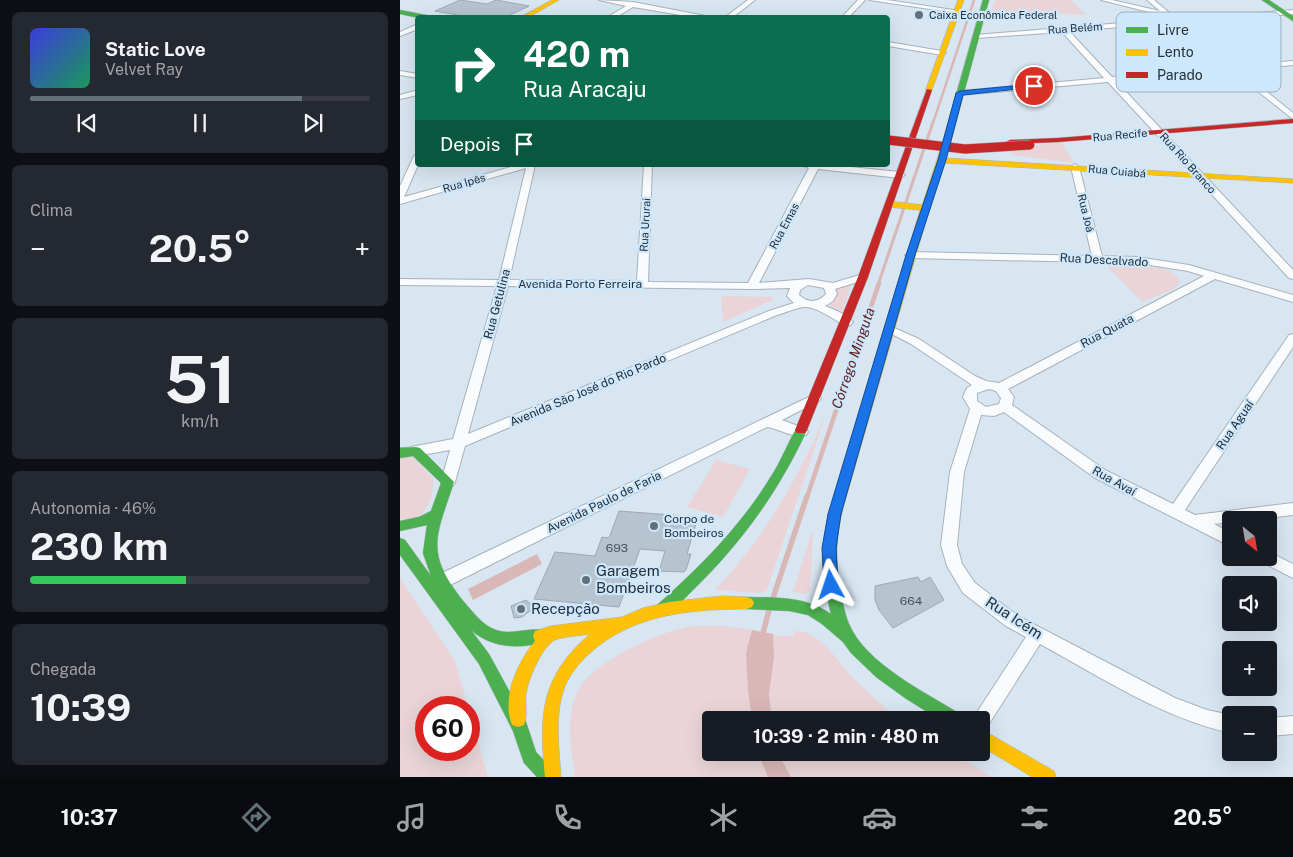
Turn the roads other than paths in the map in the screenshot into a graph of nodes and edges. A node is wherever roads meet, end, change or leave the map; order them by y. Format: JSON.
{"nodes":[{"id":1,"x":556,"y":0,"type":"edge"},
{"id":2,"x":602,"y":0,"type":"edge"},
{"id":3,"x":639,"y":0,"type":"edge"},
{"id":4,"x":752,"y":0,"type":"edge"},
{"id":5,"x":862,"y":0,"type":"edge"},
{"id":6,"x":872,"y":0,"type":"edge"},
{"id":7,"x":961,"y":0,"type":"edge"},
{"id":8,"x":986,"y":0,"type":"edge"},
{"id":9,"x":1104,"y":0,"type":"edge"},
{"id":10,"x":1150,"y":0,"type":"edge"},
{"id":11,"x":1265,"y":0,"type":"edge"},
{"id":12,"x":632,"y":4,"type":"junction"},
{"id":13,"x":400,"y":12,"type":"edge"},
{"id":14,"x":957,"y":12,"type":"junction"},
{"id":15,"x":1158,"y":12,"type":"edge"},
{"id":16,"x":1165,"y":12,"type":"edge"},
{"id":17,"x":416,"y":15,"type":"edge"},
{"id":18,"x":528,"y":15,"type":"edge"},
{"id":19,"x":614,"y":15,"type":"edge"},
{"id":20,"x":696,"y":15,"type":"edge"},
{"id":21,"x":731,"y":15,"type":"edge"},
{"id":22,"x":847,"y":15,"type":"edge"},
{"id":23,"x":1290,"y":15,"type":"edge"},
{"id":24,"x":1116,"y":25,"type":"edge"},
{"id":25,"x":415,"y":27,"type":"edge"},
{"id":26,"x":1063,"y":29,"type":"junction"},
{"id":27,"x":400,"y":34,"type":"edge"},
{"id":28,"x":977,"y":36,"type":"junction"},
{"id":29,"x":890,"y":44,"type":"edge"},
{"id":30,"x":942,"y":53,"type":"junction"},
{"id":31,"x":400,"y":73,"type":"edge"},
{"id":32,"x":415,"y":76,"type":"edge"},
{"id":33,"x":1116,"y":78,"type":"edge"},
{"id":34,"x":1109,"y":79,"type":"junction"},
{"id":35,"x":1116,"y":86,"type":"edge"},
{"id":36,"x":1122,"y":92,"type":"edge"},
{"id":37,"x":1263,"y":92,"type":"edge"},
{"id":38,"x":415,"y":93,"type":"edge"},
{"id":39,"x":960,"y":93,"type":"junction"},
{"id":40,"x":400,"y":97,"type":"edge"},
{"id":41,"x":938,"y":110,"type":"junction"},
{"id":42,"x":1293,"y":117,"type":"edge"},
{"id":43,"x":1293,"y":121,"type":"edge"},
{"id":44,"x":1160,"y":132,"type":"junction"},
{"id":45,"x":890,"y":133,"type":"edge"},
{"id":46,"x":912,"y":137,"type":"junction"},
{"id":47,"x":1058,"y":140,"type":"junction"},
{"id":48,"x":946,"y":141,"type":"junction"},
{"id":49,"x":890,"y":142,"type":"edge"},
{"id":50,"x":890,"y":142,"type":"edge"},
{"id":51,"x":942,"y":160,"type":"junction"},
{"id":52,"x":415,"y":163,"type":"edge"},
{"id":53,"x":522,"y":167,"type":"edge"},
{"id":54,"x":529,"y":167,"type":"edge"},
{"id":55,"x":648,"y":167,"type":"edge"},
{"id":56,"x":811,"y":167,"type":"edge"},
{"id":57,"x":821,"y":167,"type":"edge"},
{"id":58,"x":1075,"y":167,"type":"junction"},
{"id":59,"x":900,"y":175,"type":"junction"},
{"id":60,"x":1201,"y":177,"type":"junction"},
{"id":61,"x":1293,"y":180,"type":"edge"},
{"id":62,"x":400,"y":196,"type":"edge"},
{"id":63,"x":400,"y":201,"type":"edge"},
{"id":64,"x":893,"y":204,"type":"junction"},
{"id":65,"x":927,"y":208,"type":"junction"},
{"id":66,"x":910,"y":255,"type":"junction"},
{"id":67,"x":1098,"y":259,"type":"junction"},
{"id":68,"x":1214,"y":275,"type":"junction"},
{"id":69,"x":1293,"y":276,"type":"edge"},
{"id":70,"x":863,"y":277,"type":"junction"},
{"id":71,"x":400,"y":282,"type":"edge"},
{"id":72,"x":502,"y":284,"type":"junction"},
{"id":73,"x":642,"y":284,"type":"junction"},
{"id":74,"x":801,"y":284,"type":"junction"},
{"id":75,"x":756,"y":286,"type":"junction"},
{"id":76,"x":828,"y":286,"type":"junction"},
{"id":77,"x":1293,"y":299,"type":"edge"},
{"id":78,"x":801,"y":300,"type":"junction"},
{"id":79,"x":847,"y":322,"type":"junction"},
{"id":80,"x":890,"y":330,"type":"junction"},
{"id":81,"x":1293,"y":338,"type":"edge"},
{"id":82,"x":967,"y":379,"type":"junction"},
{"id":83,"x":983,"y":385,"type":"junction"},
{"id":84,"x":1000,"y":388,"type":"junction"},
{"id":85,"x":971,"y":392,"type":"junction"},
{"id":86,"x":816,"y":398,"type":"junction"},
{"id":87,"x":1005,"y":407,"type":"junction"},
{"id":88,"x":977,"y":408,"type":"junction"},
{"id":89,"x":765,"y":422,"type":"junction"},
{"id":90,"x":801,"y":432,"type":"junction"},
{"id":91,"x":460,"y":443,"type":"junction"},
{"id":92,"x":416,"y":450,"type":"junction"},
{"id":93,"x":400,"y":453,"type":"edge"},
{"id":94,"x":448,"y":482,"type":"junction"},
{"id":95,"x":1293,"y":509,"type":"edge"},
{"id":96,"x":1176,"y":512,"type":"junction"},
{"id":97,"x":438,"y":514,"type":"junction"},
{"id":98,"x":1194,"y":521,"type":"junction"},
{"id":99,"x":400,"y":526,"type":"edge"},
{"id":100,"x":1222,"y":535,"type":"edge"},
{"id":101,"x":400,"y":544,"type":"edge"},
{"id":102,"x":1278,"y":564,"type":"edge"},
{"id":103,"x":1293,"y":571,"type":"edge"},
{"id":104,"x":442,"y":581,"type":"junction"},
{"id":105,"x":661,"y":610,"type":"junction"},
{"id":106,"x":625,"y":620,"type":"junction"},
{"id":107,"x":551,"y":634,"type":"junction"},
{"id":108,"x":1037,"y":634,"type":"junction"},
{"id":109,"x":848,"y":637,"type":"junction"},
{"id":110,"x":941,"y":711,"type":"edge"},
{"id":111,"x":987,"y":711,"type":"edge"},
{"id":112,"x":1222,"y":722,"type":"edge"},
{"id":113,"x":1293,"y":725,"type":"edge"},
{"id":114,"x":1277,"y":726,"type":"edge"},
{"id":115,"x":520,"y":728,"type":"junction"},
{"id":116,"x":990,"y":743,"type":"edge"},
{"id":117,"x":548,"y":777,"type":"edge"},
{"id":118,"x":553,"y":777,"type":"edge"},
{"id":119,"x":1048,"y":777,"type":"edge"}],
"edges":[{"from":1,"to":18,"type":"main road"},
{"from":2,"to":12,"type":"street"},
{"from":3,"to":12,"type":"street"},
{"from":4,"to":21,"type":"street"},
{"from":5,"to":22,"type":"street"},
{"from":6,"to":14,"type":"street"},
{"from":7,"to":14,"type":"main road"},
{"from":8,"to":28,"type":"main road"},
{"from":9,"to":15,"type":"street"},
{"from":10,"to":16,"type":"street"},
{"from":11,"to":23,"type":"main road"},
{"from":12,"to":19,"type":"street"},
{"from":12,"to":20,"type":"street"},
{"from":13,"to":17,"type":"main road"},
{"from":14,"to":30,"type":"main road"},
{"from":24,"to":26,"type":"street","name":"Rua Belém"},
{"from":25,"to":27,"type":"street"},
{"from":26,"to":28,"type":"street","name":"Rua Belém"},
{"from":26,"to":34,"type":"street","name":"Rua Rio Branco"},
{"from":28,"to":39,"type":"main road"},
{"from":29,"to":30,"type":"street"},
{"from":30,"to":41,"type":"main road"},
{"from":31,"to":32,"type":"street"},
{"from":33,"to":34,"type":"street"},
{"from":34,"to":35,"type":"street","name":"Rua Rio Branco"},
{"from":34,"to":39,"type":"street"},
{"from":36,"to":44,"type":"street","name":"Rua Rio Branco"},
{"from":37,"to":42,"type":"street"},
{"from":38,"to":40,"type":"street"},
{"from":39,"to":41,"type":"main road"},
{"from":41,"to":46,"type":"main road"},
{"from":41,"to":48,"type":"main road"},
{"from":43,"to":44,"type":"main road","name":"Rua Recife"},
{"from":44,"to":47,"type":"main road","name":"Rua Recife"},
{"from":44,"to":60,"type":"street","name":"Rua Rio Branco"},
{"from":45,"to":46,"type":"main road"},
{"from":46,"to":59,"type":"main road"},
{"from":47,"to":48,"type":"main road","name":"Rua Recife"},
{"from":47,"to":49,"type":"main road","bridge":true},
{"from":48,"to":51,"type":"main road"},
{"from":50,"to":58,"type":"main road"},
{"from":51,"to":58,"type":"main road","name":"Rua Cuiabá"},
{"from":51,"to":65,"type":"main road"},
{"from":52,"to":62,"type":"street"},
{"from":53,"to":63,"type":"street","name":"Rua Ipês"},
{"from":54,"to":72,"type":"street","name":"Rua Getulina"},
{"from":55,"to":73,"type":"street","name":"Rua Ururai"},
{"from":56,"to":75,"type":"street","name":"Rua Emas"},
{"from":57,"to":59,"type":"street"},
{"from":58,"to":60,"type":"main road","name":"Rua Cuiabá"},
{"from":58,"to":67,"type":"street","name":"Rua Joá"},
{"from":59,"to":64,"type":"main road"},
{"from":60,"to":61,"type":"main road","name":"Rua Cuiabá"},
{"from":60,"to":69,"type":"street","name":"Rua Rio Branco"},
{"from":64,"to":65,"type":"main road"},
{"from":64,"to":70,"type":"main road"},
{"from":65,"to":66,"type":"main road"},
{"from":66,"to":67,"type":"street","name":"Rua Descalvado"},
{"from":66,"to":80,"type":"main road"},
{"from":67,"to":68,"type":"street","name":"Rua Descalvado"},
{"from":68,"to":77,"type":"street","name":"Rua Descalvado"},
{"from":68,"to":84,"type":"street","name":"Rua Quata"},
{"from":70,"to":76,"type":"street"},
{"from":70,"to":79,"type":"main road"},
{"from":71,"to":72,"type":"street","name":"Avenida Porto Ferreira"},
{"from":72,"to":73,"type":"street","name":"Avenida Porto Ferreira"},
{"from":72,"to":91,"type":"street","name":"Rua Getulina"},
{"from":73,"to":75,"type":"street","name":"Avenida Porto Ferreira"},
{"from":74,"to":75,"type":"street","name":"Avenida Porto Ferreira"},
{"from":74,"to":76,"type":"street","name":"Avenida Porto Ferreira"},
{"from":74,"to":78,"type":"street"},
{"from":75,"to":78,"type":"street","name":"Avenida Porto Ferreira"},
{"from":76,"to":78,"type":"street","name":"Avenida São José do Rio Pardo"},
{"from":78,"to":79,"type":"street","name":"Avenida Porto Ferreira"},
{"from":78,"to":91,"type":"street","name":"Avenida São José do Rio Pardo"},
{"from":79,"to":86,"type":"main road"},
{"from":80,"to":82,"type":"street"},
{"from":80,"to":109,"type":"main road"},
{"from":81,"to":96,"type":"street","name":"Rua Aguaí"},
{"from":82,"to":83,"type":"street"},
{"from":82,"to":85,"type":"street"},
{"from":83,"to":84,"type":"street"},
{"from":83,"to":85,"type":"street"},
{"from":84,"to":87,"type":"street"},
{"from":85,"to":88,"type":"street"},
{"from":86,"to":89,"type":"street","name":"Avenida Paulo de Faria"},
{"from":86,"to":90,"type":"main road"},
{"from":87,"to":88,"type":"street"},
{"from":87,"to":96,"type":"street","name":"Rua Avaí"},
{"from":88,"to":108,"type":"street","name":"Rua Icém"},
{"from":89,"to":90,"type":"street"},
{"from":89,"to":104,"type":"street","name":"Avenida Paulo de Faria"},
{"from":90,"to":105,"type":"main road"},
{"from":91,"to":92,"type":"street","name":"Avenida São José do Rio Pardo"},
{"from":91,"to":94,"type":"street","name":"Rua Getulina"},
{"from":92,"to":93,"type":"main road","name":"Avenida São José do Rio Pardo"},
{"from":92,"to":94,"type":"main road"},
{"from":94,"to":97,"type":"main road"},
{"from":95,"to":98,"type":"street"},
{"from":96,"to":98,"type":"street","name":"Rua Avaí"},
{"from":97,"to":99,"type":"main road"},
{"from":97,"to":104,"type":"main road"},
{"from":98,"to":100,"type":"street","name":"Rua Avaí"},
{"from":101,"to":115,"type":"main road"},
{"from":102,"to":103,"type":"street"},
{"from":104,"to":107,"type":"main road"},
{"from":105,"to":106,"type":"main road"},
{"from":105,"to":109,"type":"main road"},
{"from":106,"to":107,"type":"main road"},
{"from":106,"to":118,"type":"main road"},
{"from":107,"to":115,"type":"main road"},
{"from":108,"to":111,"type":"street"},
{"from":108,"to":112,"type":"street","name":"Rua Icém"},
{"from":109,"to":110,"type":"main road"},
{"from":113,"to":114,"type":"street"},
{"from":115,"to":117,"type":"main road"},
{"from":116,"to":119,"type":"main road"}]}
